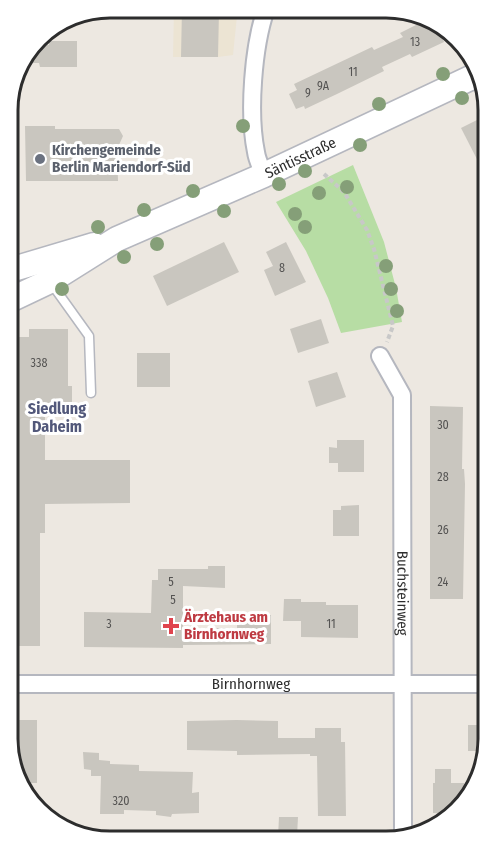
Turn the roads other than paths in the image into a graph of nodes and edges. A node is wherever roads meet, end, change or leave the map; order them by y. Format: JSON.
{"nodes":[{"id":1,"x":264,"y":18,"type":"edge"},
{"id":2,"x":472,"y":77,"type":"edge"},
{"id":3,"x":264,"y":174,"type":"junction"},
{"id":4,"x":117,"y":239,"type":"junction"},
{"id":5,"x":18,"y":267,"type":"edge"},
{"id":6,"x":50,"y":280,"type":"junction"},
{"id":7,"x":18,"y":296,"type":"edge"},
{"id":8,"x":380,"y":356,"type":"road end"},
{"id":9,"x":91,"y":393,"type":"dead end"},
{"id":10,"x":403,"y":683,"type":"junction"},
{"id":11,"x":18,"y":684,"type":"edge"},
{"id":12,"x":478,"y":684,"type":"edge"},
{"id":13,"x":402,"y":829,"type":"edge"}],
"edges":[{"from":1,"to":3,"type":"street"},
{"from":2,"to":3,"type":"street","name":"Säntisstraße"},
{"from":3,"to":4,"type":"street","name":"Säntisstraße"},
{"from":4,"to":5,"type":"street","name":"Säntisstraße"},
{"from":4,"to":6,"type":"street","name":"Säntisstraße"},
{"from":6,"to":7,"type":"street","name":"Säntisstraße"},
{"from":6,"to":9,"type":"lane"},
{"from":8,"to":10,"type":"street","name":"Buchsteinweg"},
{"from":10,"to":11,"type":"street","name":"Birnhornweg"},
{"from":10,"to":12,"type":"street","name":"Birnhornweg"},
{"from":10,"to":13,"type":"street","name":"Buchsteinweg"}]}
